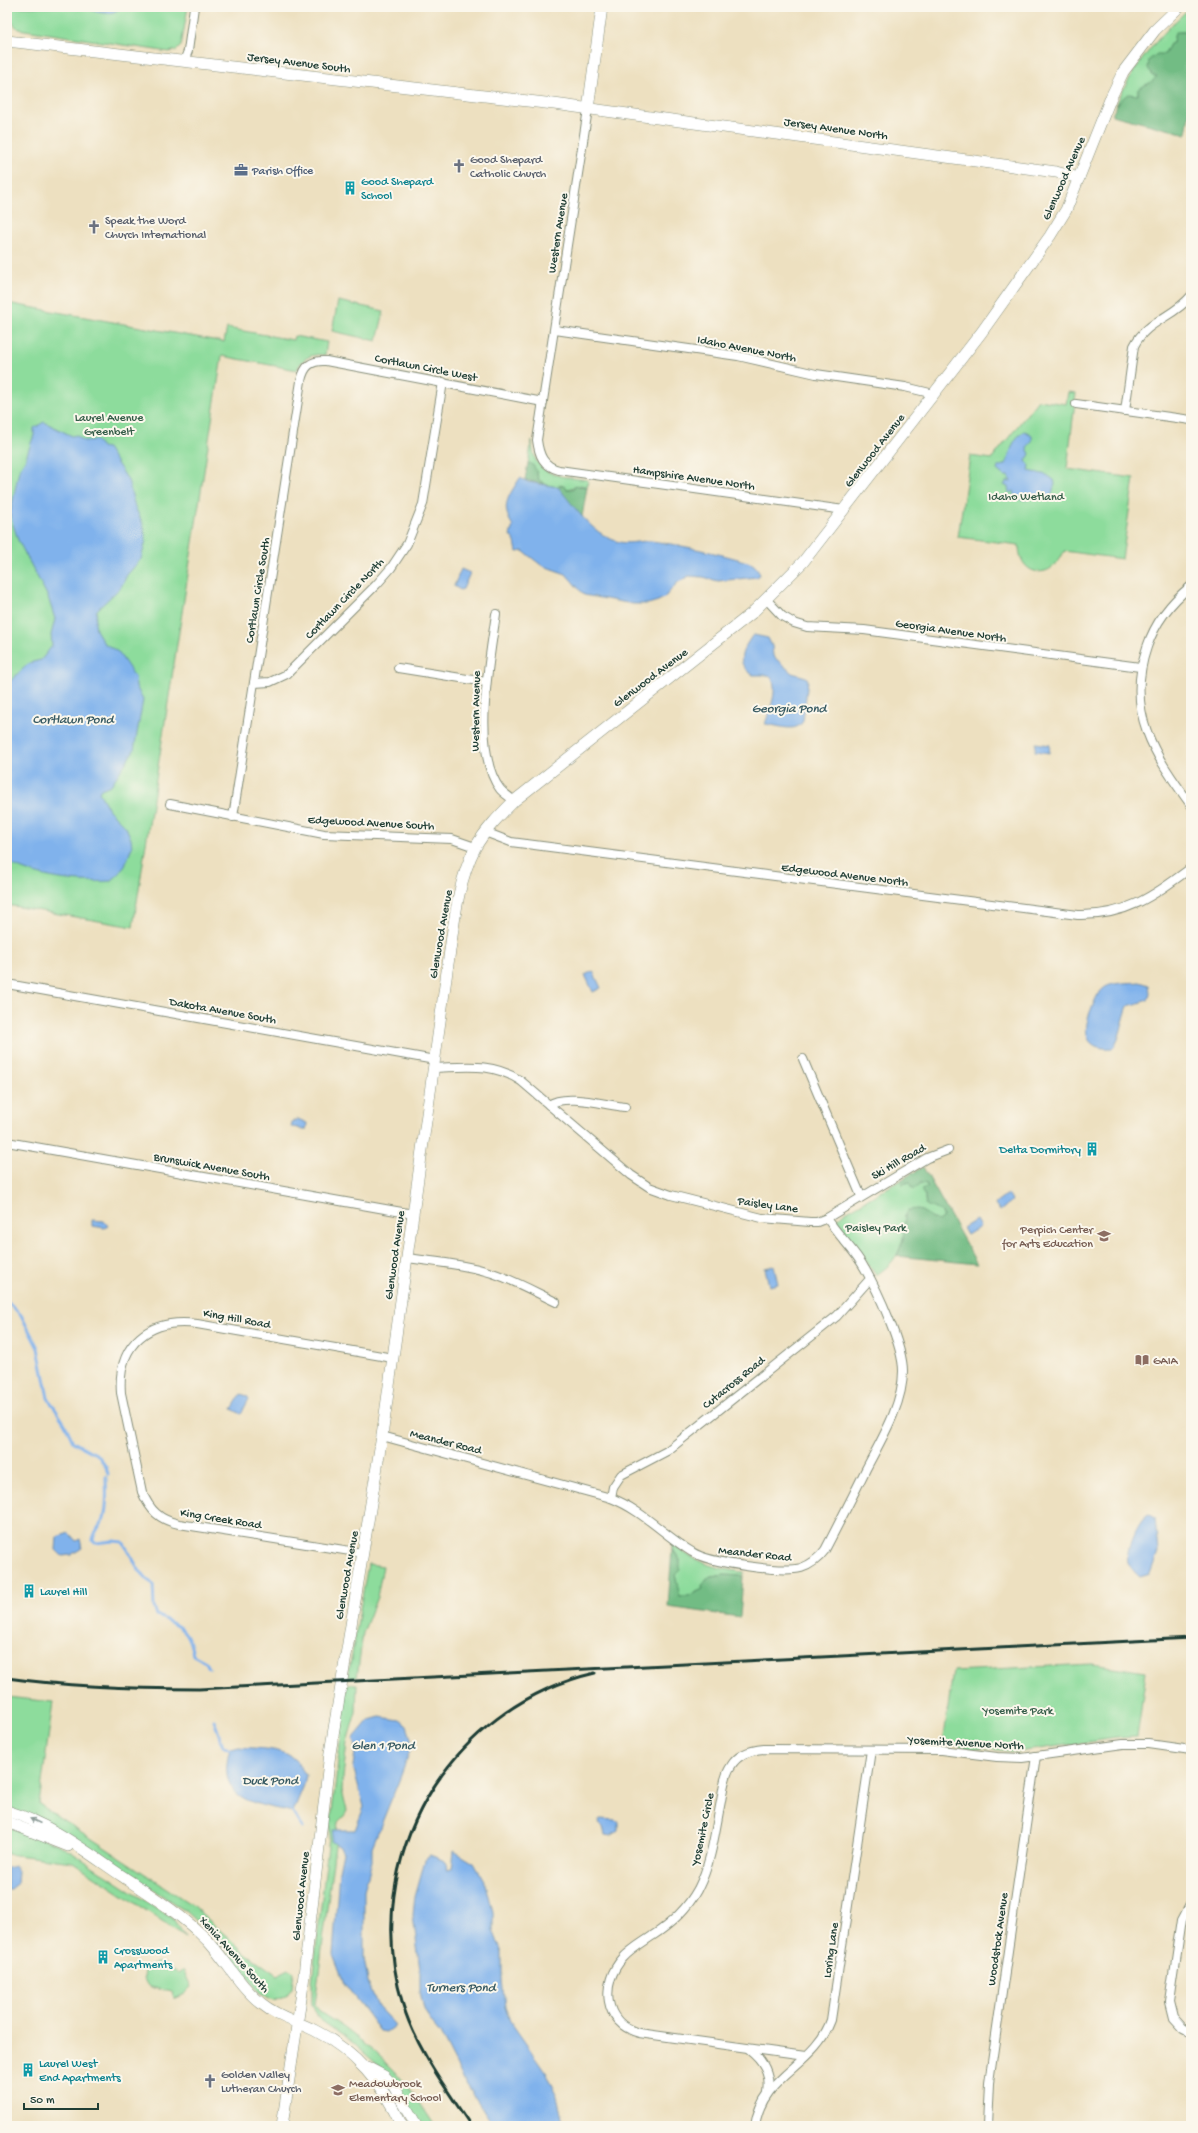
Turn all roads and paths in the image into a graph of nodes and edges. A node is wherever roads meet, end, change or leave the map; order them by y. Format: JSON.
{"nodes":[{"id":1,"x":194,"y":7,"type":"edge"},
{"id":2,"x":602,"y":7,"type":"edge"},
{"id":3,"x":1179,"y":7,"type":"edge"},
{"id":4,"x":7,"y":41,"type":"edge"},
{"id":5,"x":184,"y":61,"type":"junction"},
{"id":6,"x":588,"y":109,"type":"junction"},
{"id":7,"x":1079,"y":178,"type":"junction"},
{"id":8,"x":1191,"y":296,"type":"edge"},
{"id":9,"x":555,"y":330,"type":"junction"},
{"id":10,"x":306,"y":367,"type":"joint"},
{"id":11,"x":443,"y":382,"type":"junction"},
{"id":12,"x":934,"y":394,"type":"junction"},
{"id":13,"x":543,"y":402,"type":"junction"},
{"id":14,"x":1076,"y":404,"type":"dead end"},
{"id":15,"x":1125,"y":411,"type":"junction"},
{"id":16,"x":1191,"y":420,"type":"edge"},
{"id":17,"x":544,"y":462,"type":"joint"},
{"id":18,"x":844,"y":510,"type":"junction"},
{"id":19,"x":1191,"y":586,"type":"edge"},
{"id":20,"x":767,"y":600,"type":"junction"},
{"id":21,"x":496,"y":614,"type":"dead end"},
{"id":22,"x":1140,"y":667,"type":"junction"},
{"id":23,"x":398,"y":668,"type":"dead end"},
{"id":24,"x":486,"y":682,"type":"junction"},
{"id":25,"x":254,"y":683,"type":"junction"},
{"id":26,"x":514,"y":801,"type":"junction"},
{"id":27,"x":170,"y":804,"type":"dead end"},
{"id":28,"x":1191,"y":805,"type":"edge"},
{"id":29,"x":233,"y":817,"type":"junction"},
{"id":30,"x":485,"y":832,"type":"junction"},
{"id":31,"x":475,"y":847,"type":"junction"},
{"id":32,"x":1191,"y":868,"type":"edge"},
{"id":33,"x":7,"y":984,"type":"edge"},
{"id":34,"x":803,"y":1059,"type":"dead end"},
{"id":35,"x":434,"y":1064,"type":"junction"},
{"id":36,"x":548,"y":1104,"type":"junction"},
{"id":37,"x":625,"y":1107,"type":"dead end"},
{"id":38,"x":7,"y":1142,"type":"edge"},
{"id":39,"x":948,"y":1150,"type":"dead end"},
{"id":40,"x":861,"y":1196,"type":"junction"},
{"id":41,"x":413,"y":1214,"type":"junction"},
{"id":42,"x":827,"y":1218,"type":"junction"},
{"id":43,"x":407,"y":1258,"type":"junction"},
{"id":44,"x":870,"y":1279,"type":"junction"},
{"id":45,"x":556,"y":1302,"type":"dead end"},
{"id":46,"x":393,"y":1358,"type":"junction"},
{"id":47,"x":120,"y":1393,"type":"joint"},
{"id":48,"x":382,"y":1436,"type":"junction"},
{"id":49,"x":611,"y":1498,"type":"junction"},
{"id":50,"x":363,"y":1553,"type":"junction"},
{"id":51,"x":871,"y":1750,"type":"junction"},
{"id":52,"x":1191,"y":1750,"type":"edge"},
{"id":53,"x":739,"y":1756,"type":"joint"},
{"id":54,"x":1036,"y":1756,"type":"junction"},
{"id":55,"x":7,"y":1811,"type":"edge"},
{"id":56,"x":7,"y":1822,"type":"edge"},
{"id":57,"x":115,"y":1872,"type":"junction"},
{"id":58,"x":1191,"y":1901,"type":"edge"},
{"id":59,"x":298,"y":2023,"type":"junction"},
{"id":60,"x":1191,"y":2032,"type":"edge"},
{"id":61,"x":749,"y":2048,"type":"junction"},
{"id":62,"x":805,"y":2056,"type":"junction"},
{"id":63,"x":363,"y":2065,"type":"junction"},
{"id":64,"x":768,"y":2092,"type":"junction"},
{"id":65,"x":282,"y":2126,"type":"edge"},
{"id":66,"x":402,"y":2126,"type":"edge"},
{"id":67,"x":417,"y":2126,"type":"edge"},
{"id":68,"x":755,"y":2126,"type":"edge"},
{"id":69,"x":987,"y":2126,"type":"edge"}],
"edges":[{"from":1,"to":5,"type":"street"},
{"from":2,"to":6,"type":"street","name":"Western Avenue"},
{"from":3,"to":7,"type":"street","name":"Glenwood Avenue"},
{"from":4,"to":5,"type":"street","name":"Jersey Avenue South"},
{"from":5,"to":6,"type":"street","name":"Jersey Avenue South"},
{"from":6,"to":7,"type":"street","name":"Jersey Avenue North"},
{"from":6,"to":9,"type":"street","name":"Western Avenue"},
{"from":7,"to":12,"type":"street","name":"Glenwood Avenue"},
{"from":8,"to":15,"type":"street"},
{"from":9,"to":12,"type":"street","name":"Idaho Avenue North"},
{"from":9,"to":13,"type":"street","name":"Western Avenue"},
{"from":10,"to":11,"type":"street","name":"Cortlawn Circle West"},
{"from":10,"to":25,"type":"street","name":"Cortlawn Circle South"},
{"from":11,"to":13,"type":"street","name":"Cortlawn Circle West"},
{"from":11,"to":25,"type":"street","name":"Cortlawn Circle North"},
{"from":12,"to":18,"type":"street","name":"Glenwood Avenue"},
{"from":13,"to":17,"type":"street","name":"Western Avenue"},
{"from":14,"to":15,"type":"street"},
{"from":15,"to":16,"type":"street"},
{"from":17,"to":18,"type":"street","name":"Hampshire Avenue North"},
{"from":18,"to":20,"type":"street","name":"Glenwood Avenue"},
{"from":19,"to":22,"type":"street"},
{"from":20,"to":22,"type":"street","name":"Georgia Avenue North"},
{"from":20,"to":26,"type":"street","name":"Glenwood Avenue"},
{"from":21,"to":24,"type":"street","name":"Western Avenue"},
{"from":22,"to":28,"type":"street"},
{"from":23,"to":24,"type":"street"},
{"from":24,"to":26,"type":"street","name":"Western Avenue"},
{"from":25,"to":29,"type":"street","name":"Cortlawn Circle South"},
{"from":26,"to":30,"type":"street","name":"Glenwood Avenue"},
{"from":27,"to":29,"type":"street","name":"Edgewood Avenue South"},
{"from":29,"to":31,"type":"street","name":"Edgewood Avenue South"},
{"from":30,"to":31,"type":"street","name":"Glenwood Avenue"},
{"from":30,"to":32,"type":"street","name":"Edgewood Avenue North"},
{"from":31,"to":35,"type":"street","name":"Glenwood Avenue"},
{"from":33,"to":35,"type":"street","name":"Dakota Avenue South"},
{"from":34,"to":40,"type":"street"},
{"from":35,"to":36,"type":"street","name":"Paisley Lane"},
{"from":35,"to":41,"type":"street","name":"Glenwood Avenue"},
{"from":36,"to":37,"type":"street"},
{"from":36,"to":42,"type":"street","name":"Paisley Lane"},
{"from":38,"to":41,"type":"street","name":"Brunswick Avenue South"},
{"from":39,"to":40,"type":"street","name":"Ski Hill Road"},
{"from":40,"to":42,"type":"street","name":"Paisley Lane"},
{"from":41,"to":43,"type":"street","name":"Glenwood Avenue"},
{"from":42,"to":44,"type":"street","name":"Meander Road"},
{"from":43,"to":45,"type":"street"},
{"from":43,"to":46,"type":"street","name":"Glenwood Avenue"},
{"from":44,"to":49,"type":"street","name":"Cutacross Road"},
{"from":44,"to":49,"type":"street","name":"Meander Road"},
{"from":46,"to":47,"type":"street","name":"King Hill Road"},
{"from":46,"to":48,"type":"street","name":"Glenwood Avenue"},
{"from":47,"to":50,"type":"street","name":"King Creek Road"},
{"from":48,"to":49,"type":"street","name":"Meander Road"},
{"from":48,"to":50,"type":"street","name":"Glenwood Avenue"},
{"from":50,"to":59,"type":"street","name":"Glenwood Avenue"},
{"from":51,"to":53,"type":"street","name":"Yosemite Avenue North"},
{"from":51,"to":54,"type":"street","name":"Yosemite Avenue North"},
{"from":51,"to":62,"type":"street","name":"Loring Lane"},
{"from":52,"to":54,"type":"street","name":"Yosemite Avenue North"},
{"from":53,"to":61,"type":"street","name":"Yosemite Circle"},
{"from":54,"to":69,"type":"street","name":"Woodstock Avenue"},
{"from":57,"to":55,"type":"street","name":"Xenia Avenue South","one_way":true},
{"from":56,"to":57,"type":"street","name":"Xenia Avenue South"},
{"from":57,"to":59,"type":"street","name":"Xenia Avenue South"},
{"from":58,"to":60,"type":"street"},
{"from":59,"to":63,"type":"street","name":"Xenia Avenue South"},
{"from":59,"to":65,"type":"street","name":"Glenwood Avenue"},
{"from":61,"to":62,"type":"street","name":"Yosemite Circle"},
{"from":61,"to":64,"type":"street"},
{"from":62,"to":64,"type":"street","name":"Loring Lane"},
{"from":63,"to":66,"type":"street"},
{"from":63,"to":67,"type":"street"},
{"from":64,"to":68,"type":"street","name":"Loring Lane"}]}
